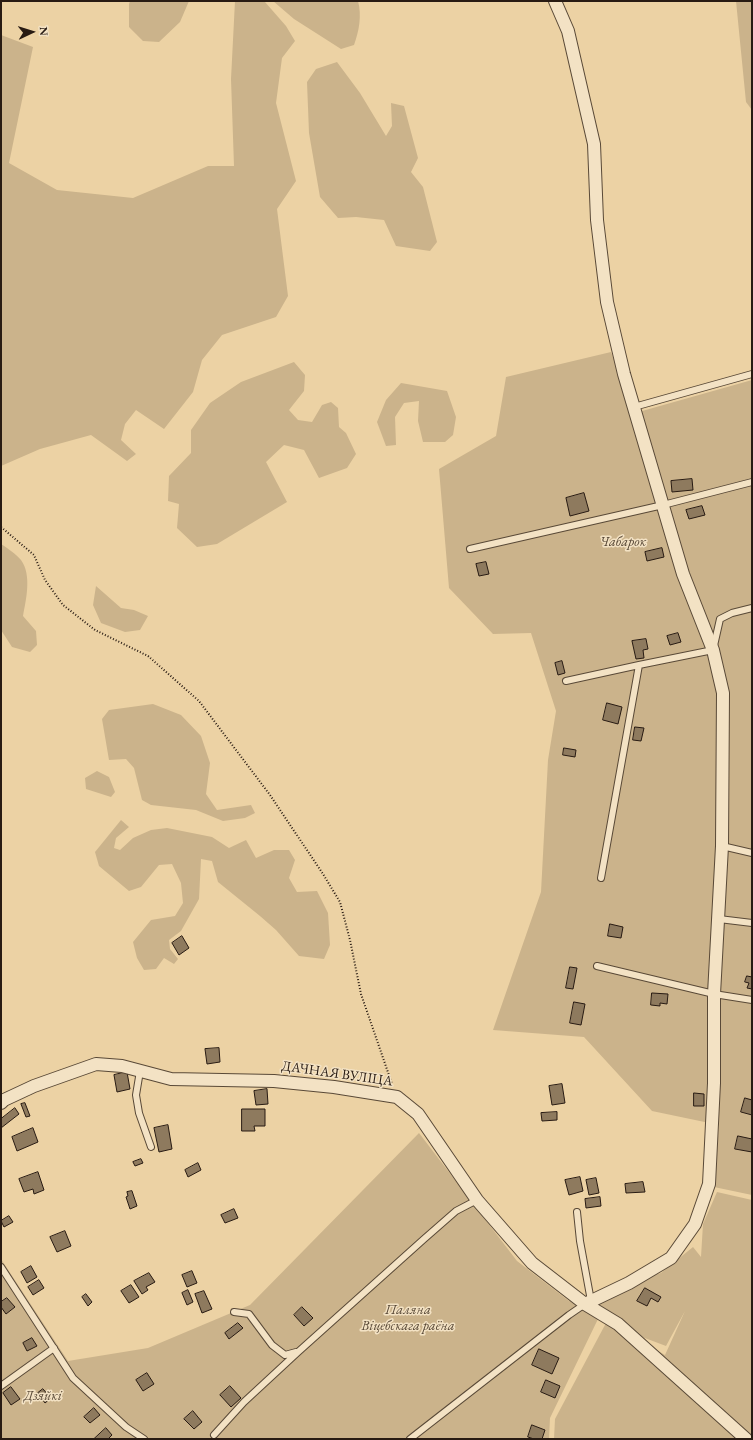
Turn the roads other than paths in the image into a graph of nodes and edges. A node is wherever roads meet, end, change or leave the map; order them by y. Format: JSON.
{"nodes":[{"id":1,"x":555,"y":1,"type":"edge"},
{"id":2,"x":752,"y":374,"type":"edge"},
{"id":3,"x":634,"y":407,"type":"junction"},
{"id":4,"x":752,"y":482,"type":"edge"},
{"id":5,"x":663,"y":505,"type":"junction"},
{"id":6,"x":470,"y":549,"type":"dead end"},
{"id":7,"x":752,"y":608,"type":"edge"},
{"id":8,"x":714,"y":650,"type":"junction"},
{"id":9,"x":639,"y":665,"type":"junction"},
{"id":10,"x":566,"y":681,"type":"dead end"},
{"id":11,"x":722,"y":846,"type":"junction"},
{"id":12,"x":752,"y":853,"type":"edge"},
{"id":13,"x":601,"y":878,"type":"dead end"},
{"id":14,"x":719,"y":919,"type":"junction"},
{"id":15,"x":752,"y":923,"type":"edge"},
{"id":16,"x":597,"y":966,"type":"dead end"},
{"id":17,"x":714,"y":994,"type":"junction"},
{"id":18,"x":752,"y":1000,"type":"edge"},
{"id":19,"x":140,"y":1070,"type":"junction"},
{"id":20,"x":1,"y":1103,"type":"edge"},
{"id":21,"x":151,"y":1147,"type":"dead end"},
{"id":22,"x":476,"y":1200,"type":"junction"},
{"id":23,"x":577,"y":1212,"type":"dead end"},
{"id":24,"x":1,"y":1267,"type":"edge"},
{"id":25,"x":588,"y":1302,"type":"junction"},
{"id":26,"x":234,"y":1312,"type":"dead end"},
{"id":27,"x":54,"y":1348,"type":"junction"},
{"id":28,"x":298,"y":1352,"type":"junction"},
{"id":29,"x":1,"y":1386,"type":"edge"},
{"id":30,"x":214,"y":1435,"type":"dead end"},
{"id":31,"x":144,"y":1439,"type":"edge"},
{"id":32,"x":410,"y":1439,"type":"edge"},
{"id":33,"x":746,"y":1439,"type":"edge"}],
"edges":[{"from":1,"to":3,"type":"street"},
{"from":2,"to":3,"type":"lane"},
{"from":3,"to":5,"type":"street"},
{"from":4,"to":5,"type":"lane"},
{"from":5,"to":6,"type":"lane"},
{"from":5,"to":8,"type":"street"},
{"from":7,"to":8,"type":"lane"},
{"from":8,"to":9,"type":"lane"},
{"from":8,"to":11,"type":"street"},
{"from":9,"to":10,"type":"lane"},
{"from":9,"to":13,"type":"lane"},
{"from":11,"to":12,"type":"lane"},
{"from":11,"to":14,"type":"street"},
{"from":14,"to":15,"type":"lane"},
{"from":14,"to":17,"type":"street"},
{"from":16,"to":17,"type":"lane"},
{"from":17,"to":18,"type":"lane"},
{"from":17,"to":25,"type":"street"},
{"from":19,"to":20,"type":"street","name":"ДАЧНАЯ ВУЛІЦА"},
{"from":19,"to":21,"type":"lane"},
{"from":19,"to":22,"type":"street","name":"ДАЧНАЯ ВУЛІЦА"},
{"from":22,"to":25,"type":"street","name":"ДАЧНАЯ ВУЛІЦА"},
{"from":22,"to":28,"type":"lane"},
{"from":23,"to":25,"type":"lane"},
{"from":24,"to":27,"type":"lane"},
{"from":25,"to":32,"type":"lane"},
{"from":25,"to":33,"type":"street","name":"ДАЧНАЯ ВУЛІЦА"},
{"from":26,"to":28,"type":"lane"},
{"from":27,"to":29,"type":"lane"},
{"from":27,"to":31,"type":"lane"},
{"from":28,"to":30,"type":"lane"}]}
